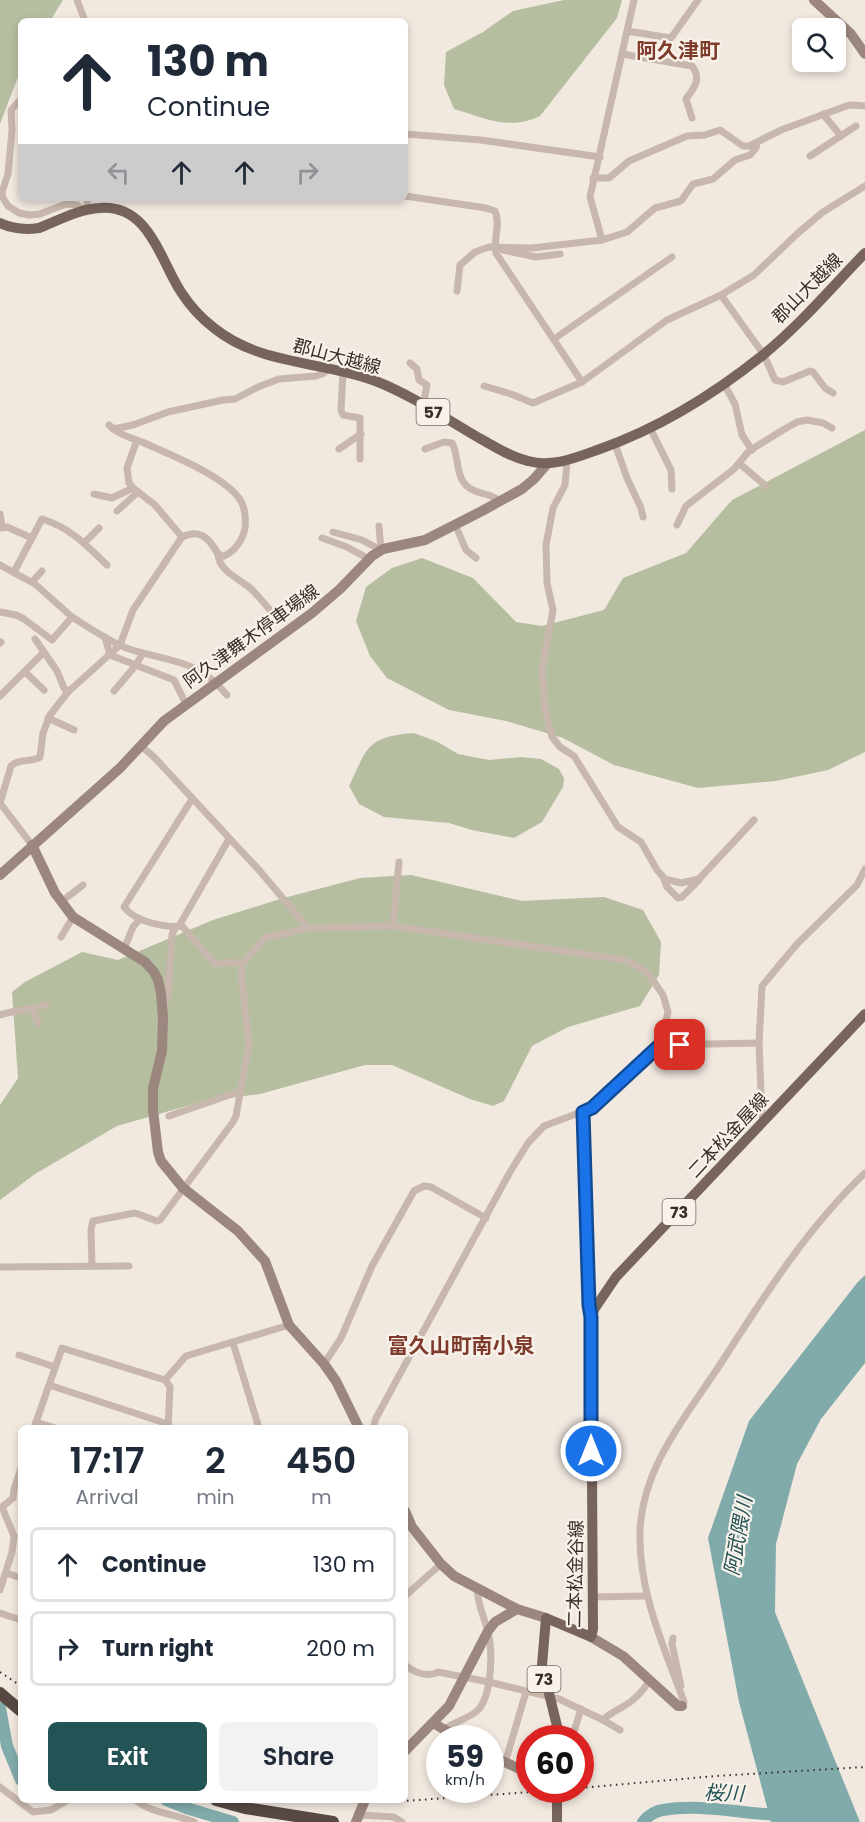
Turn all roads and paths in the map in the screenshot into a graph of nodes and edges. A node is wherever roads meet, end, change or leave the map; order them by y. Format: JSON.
{"nodes":[{"id":1,"x":77,"y":0,"type":"edge"},
{"id":2,"x":634,"y":0,"type":"edge"},
{"id":3,"x":698,"y":0,"type":"edge"},
{"id":4,"x":814,"y":0,"type":"edge"},
{"id":5,"x":84,"y":18,"type":"edge"},
{"id":6,"x":627,"y":31,"type":"junction"},
{"id":7,"x":622,"y":54,"type":"junction"},
{"id":8,"x":865,"y":54,"type":"edge"},
{"id":9,"x":18,"y":103,"type":"edge"},
{"id":10,"x":865,"y":106,"type":"edge"},
{"id":11,"x":823,"y":114,"type":"junction"},
{"id":12,"x":692,"y":118,"type":"dead end"},
{"id":13,"x":856,"y":126,"type":"dead end"},
{"id":14,"x":408,"y":134,"type":"edge"},
{"id":15,"x":841,"y":135,"type":"junction"},
{"id":16,"x":756,"y":142,"type":"junction"},
{"id":17,"x":810,"y":156,"type":"dead end"},
{"id":18,"x":600,"y":157,"type":"junction"},
{"id":19,"x":593,"y":178,"type":"junction"},
{"id":20,"x":865,"y":186,"type":"edge"},
{"id":21,"x":408,"y":196,"type":"edge"},
{"id":22,"x":87,"y":201,"type":"edge"},
{"id":23,"x":85,"y":210,"type":"junction"},
{"id":24,"x":0,"y":223,"type":"edge"},
{"id":25,"x":602,"y":240,"type":"junction"},
{"id":26,"x":495,"y":247,"type":"junction"},
{"id":27,"x":865,"y":253,"type":"edge"},
{"id":28,"x":560,"y":254,"type":"dead end"},
{"id":29,"x":672,"y":257,"type":"dead end"},
{"id":30,"x":457,"y":291,"type":"dead end"},
{"id":31,"x":721,"y":295,"type":"junction"},
{"id":32,"x":554,"y":339,"type":"junction"},
{"id":33,"x":764,"y":355,"type":"junction"},
{"id":34,"x":410,"y":363,"type":"dead end"},
{"id":35,"x":328,"y":370,"type":"junction"},
{"id":36,"x":343,"y":372,"type":"junction"},
{"id":37,"x":582,"y":382,"type":"junction"},
{"id":38,"x":724,"y":384,"type":"junction"},
{"id":39,"x":484,"y":386,"type":"dead end"},
{"id":40,"x":832,"y":393,"type":"dead end"},
{"id":41,"x":423,"y":406,"type":"junction"},
{"id":42,"x":832,"y":428,"type":"dead end"},
{"id":43,"x":651,"y":430,"type":"junction"},
{"id":44,"x":361,"y":434,"type":"junction"},
{"id":45,"x":137,"y":440,"type":"junction"},
{"id":46,"x":615,"y":444,"type":"junction"},
{"id":47,"x":339,"y":449,"type":"dead end"},
{"id":48,"x":425,"y":449,"type":"dead end"},
{"id":49,"x":752,"y":450,"type":"junction"},
{"id":50,"x":360,"y":459,"type":"dead end"},
{"id":51,"x":567,"y":461,"type":"junction"},
{"id":52,"x":547,"y":464,"type":"junction"},
{"id":53,"x":740,"y":464,"type":"junction"},
{"id":54,"x":766,"y":486,"type":"dead end"},
{"id":55,"x":672,"y":489,"type":"dead end"},
{"id":56,"x":135,"y":490,"type":"junction"},
{"id":57,"x":94,"y":494,"type":"dead end"},
{"id":58,"x":500,"y":501,"type":"junction"},
{"id":59,"x":117,"y":511,"type":"dead end"},
{"id":60,"x":0,"y":514,"type":"edge"},
{"id":61,"x":643,"y":517,"type":"dead end"},
{"id":62,"x":455,"y":524,"type":"junction"},
{"id":63,"x":677,"y":525,"type":"dead end"},
{"id":64,"x":379,"y":526,"type":"dead end"},
{"id":65,"x":1,"y":527,"type":"edge"},
{"id":66,"x":99,"y":528,"type":"dead end"},
{"id":67,"x":333,"y":532,"type":"dead end"},
{"id":68,"x":182,"y":537,"type":"junction"},
{"id":69,"x":32,"y":538,"type":"junction"},
{"id":70,"x":322,"y":538,"type":"dead end"},
{"id":71,"x":84,"y":543,"type":"junction"},
{"id":72,"x":381,"y":550,"type":"junction"},
{"id":73,"x":218,"y":554,"type":"junction"},
{"id":74,"x":476,"y":558,"type":"dead end"},
{"id":75,"x":369,"y":559,"type":"junction"},
{"id":76,"x":0,"y":565,"type":"edge"},
{"id":77,"x":107,"y":565,"type":"dead end"},
{"id":78,"x":42,"y":571,"type":"dead end"},
{"id":79,"x":14,"y":572,"type":"junction"},
{"id":80,"x":32,"y":582,"type":"junction"},
{"id":81,"x":269,"y":609,"type":"dead end"},
{"id":82,"x":0,"y":612,"type":"edge"},
{"id":83,"x":72,"y":617,"type":"junction"},
{"id":84,"x":105,"y":637,"type":"junction"},
{"id":85,"x":35,"y":639,"type":"dead end"},
{"id":86,"x":120,"y":645,"type":"junction"},
{"id":87,"x":44,"y":652,"type":"junction"},
{"id":88,"x":143,"y":652,"type":"junction"},
{"id":89,"x":110,"y":655,"type":"junction"},
{"id":90,"x":136,"y":665,"type":"junction"},
{"id":91,"x":25,"y":672,"type":"junction"},
{"id":92,"x":217,"y":682,"type":"junction"},
{"id":93,"x":44,"y":690,"type":"dead end"},
{"id":94,"x":114,"y":691,"type":"dead end"},
{"id":95,"x":68,"y":692,"type":"junction"},
{"id":96,"x":227,"y":695,"type":"dead end"},
{"id":97,"x":0,"y":696,"type":"edge"},
{"id":98,"x":186,"y":704,"type":"junction"},
{"id":99,"x":48,"y":718,"type":"junction"},
{"id":100,"x":75,"y":730,"type":"dead end"},
{"id":101,"x":141,"y":746,"type":"junction"},
{"id":102,"x":192,"y":799,"type":"junction"},
{"id":103,"x":0,"y":803,"type":"edge"},
{"id":104,"x":3,"y":813,"type":"edge"},
{"id":105,"x":754,"y":820,"type":"dead end"},
{"id":106,"x":229,"y":839,"type":"junction"},
{"id":107,"x":32,"y":845,"type":"junction"},
{"id":108,"x":399,"y":862,"type":"dead end"},
{"id":109,"x":865,"y":869,"type":"edge"},
{"id":110,"x":0,"y":875,"type":"edge"},
{"id":111,"x":663,"y":877,"type":"junction"},
{"id":112,"x":699,"y":879,"type":"junction"},
{"id":113,"x":83,"y":885,"type":"dead end"},
{"id":114,"x":61,"y":902,"type":"junction"},
{"id":115,"x":73,"y":917,"type":"junction"},
{"id":116,"x":140,"y":919,"type":"junction"},
{"id":117,"x":393,"y":926,"type":"junction"},
{"id":118,"x":177,"y":927,"type":"junction"},
{"id":119,"x":308,"y":928,"type":"junction"},
{"id":120,"x":61,"y":937,"type":"dead end"},
{"id":121,"x":124,"y":949,"type":"junction"},
{"id":122,"x":242,"y":964,"type":"junction"},
{"id":123,"x":46,"y":1005,"type":"dead end"},
{"id":124,"x":163,"y":1007,"type":"junction"},
{"id":125,"x":32,"y":1010,"type":"junction"},
{"id":126,"x":0,"y":1014,"type":"edge"},
{"id":127,"x":865,"y":1014,"type":"edge"},
{"id":128,"x":38,"y":1023,"type":"dead end"},
{"id":129,"x":759,"y":1043,"type":"junction"},
{"id":130,"x":660,"y":1045,"type":"junction"},
{"id":131,"x":241,"y":1090,"type":"junction"},
{"id":132,"x":583,"y":1112,"type":"junction"},
{"id":133,"x":169,"y":1116,"type":"dead end"},
{"id":134,"x":764,"y":1121,"type":"junction"},
{"id":135,"x":865,"y":1173,"type":"edge"},
{"id":136,"x":183,"y":1188,"type":"junction"},
{"id":137,"x":486,"y":1218,"type":"junction"},
{"id":138,"x":92,"y":1266,"type":"junction"},
{"id":139,"x":129,"y":1266,"type":"dead end"},
{"id":140,"x":0,"y":1267,"type":"edge"},
{"id":141,"x":591,"y":1317,"type":"junction"},
{"id":142,"x":289,"y":1325,"type":"junction"},
{"id":143,"x":232,"y":1343,"type":"junction"},
{"id":144,"x":19,"y":1355,"type":"dead end"},
{"id":145,"x":324,"y":1364,"type":"junction"},
{"id":146,"x":55,"y":1367,"type":"junction"},
{"id":147,"x":165,"y":1380,"type":"junction"},
{"id":148,"x":49,"y":1385,"type":"junction"},
{"id":149,"x":35,"y":1425,"type":"edge"},
{"id":150,"x":165,"y":1425,"type":"edge"},
{"id":151,"x":168,"y":1425,"type":"edge"},
{"id":152,"x":258,"y":1425,"type":"edge"},
{"id":153,"x":358,"y":1425,"type":"edge"},
{"id":154,"x":374,"y":1425,"type":"edge"},
{"id":155,"x":18,"y":1477,"type":"edge"},
{"id":156,"x":17,"y":1499,"type":"edge"},
{"id":157,"x":1,"y":1506,"type":"edge"},
{"id":158,"x":408,"y":1518,"type":"edge"},
{"id":159,"x":17,"y":1537,"type":"edge"},
{"id":160,"x":441,"y":1563,"type":"junction"},
{"id":161,"x":6,"y":1573,"type":"junction"},
{"id":162,"x":18,"y":1577,"type":"edge"},
{"id":163,"x":477,"y":1587,"type":"junction"},
{"id":164,"x":0,"y":1590,"type":"edge"},
{"id":165,"x":408,"y":1593,"type":"edge"},
{"id":166,"x":646,"y":1596,"type":"junction"},
{"id":167,"x":593,"y":1598,"type":"junction"},
{"id":168,"x":517,"y":1609,"type":"junction"},
{"id":169,"x":0,"y":1613,"type":"edge"},
{"id":170,"x":546,"y":1618,"type":"junction"},
{"id":171,"x":18,"y":1619,"type":"edge"},
{"id":172,"x":488,"y":1631,"type":"junction"},
{"id":173,"x":591,"y":1637,"type":"junction"},
{"id":174,"x":673,"y":1638,"type":"dead end"},
{"id":175,"x":408,"y":1667,"type":"edge"},
{"id":176,"x":463,"y":1677,"type":"junction"},
{"id":177,"x":649,"y":1681,"type":"junction"},
{"id":178,"x":489,"y":1682,"type":"junction"},
{"id":179,"x":526,"y":1692,"type":"junction"},
{"id":180,"x":0,"y":1693,"type":"edge"},
{"id":181,"x":549,"y":1697,"type":"junction"},
{"id":182,"x":682,"y":1702,"type":"junction"},
{"id":183,"x":18,"y":1708,"type":"edge"},
{"id":184,"x":581,"y":1708,"type":"junction"},
{"id":185,"x":603,"y":1720,"type":"junction"},
{"id":186,"x":433,"y":1723,"type":"junction"},
{"id":187,"x":436,"y":1725,"type":"edge"},
{"id":188,"x":449,"y":1725,"type":"edge"},
{"id":189,"x":557,"y":1725,"type":"edge"},
{"id":190,"x":576,"y":1725,"type":"edge"},
{"id":191,"x":620,"y":1730,"type":"dead end"},
{"id":192,"x":409,"y":1741,"type":"edge"},
{"id":193,"x":505,"y":1763,"type":"joint"},
{"id":194,"x":516,"y":1768,"type":"edge"},
{"id":195,"x":0,"y":1787,"type":"edge"},
{"id":196,"x":18,"y":1801,"type":"edge"},
{"id":197,"x":21,"y":1803,"type":"edge"},
{"id":198,"x":63,"y":1803,"type":"edge"},
{"id":199,"x":139,"y":1803,"type":"edge"},
{"id":200,"x":226,"y":1803,"type":"edge"},
{"id":201,"x":363,"y":1803,"type":"edge"},
{"id":202,"x":557,"y":1803,"type":"edge"},
{"id":203,"x":358,"y":1819,"type":"edge"},
{"id":204,"x":195,"y":1822,"type":"edge"},
{"id":205,"x":333,"y":1822,"type":"edge"},
{"id":206,"x":402,"y":1822,"type":"edge"},
{"id":207,"x":557,"y":1822,"type":"edge"}],
"edges":[{"from":1,"to":5,"type":"street"},
{"from":2,"to":6,"type":"street"},
{"from":3,"to":6,"type":"street"},
{"from":4,"to":8,"type":"street"},
{"from":6,"to":7,"type":"street"},
{"from":7,"to":12,"type":"street"},
{"from":7,"to":18,"type":"street"},
{"from":9,"to":23,"type":"street"},
{"from":10,"to":11,"type":"street"},
{"from":11,"to":15,"type":"street"},
{"from":11,"to":16,"type":"street"},
{"from":13,"to":15,"type":"street"},
{"from":14,"to":18,"type":"street"},
{"from":15,"to":17,"type":"street"},
{"from":16,"to":19,"type":"street"},
{"from":16,"to":25,"type":"street"},
{"from":18,"to":19,"type":"street"},
{"from":19,"to":25,"type":"street"},
{"from":20,"to":31,"type":"street"},
{"from":21,"to":26,"type":"street"},
{"from":22,"to":23,"type":"street"},
{"from":23,"to":24,"type":"main road","name":"郡山大越線","number":"57"},
{"from":23,"to":35,"type":"main road","name":"郡山大越線","number":"57"},
{"from":25,"to":26,"type":"street"},
{"from":26,"to":28,"type":"street"},
{"from":26,"to":30,"type":"street"},
{"from":26,"to":32,"type":"street"},
{"from":27,"to":33,"type":"main road","name":"郡山大越線","number":"57"},
{"from":29,"to":32,"type":"street"},
{"from":31,"to":33,"type":"street"},
{"from":31,"to":37,"type":"street"},
{"from":32,"to":37,"type":"street"},
{"from":33,"to":38,"type":"main road","name":"郡山大越線","number":"57"},
{"from":33,"to":40,"type":"street"},
{"from":34,"to":41,"type":"street"},
{"from":35,"to":36,"type":"main road","name":"郡山大越線","number":"57"},
{"from":35,"to":45,"type":"street"},
{"from":36,"to":41,"type":"main road","name":"郡山大越線","number":"57"},
{"from":36,"to":44,"type":"street"},
{"from":37,"to":39,"type":"street"},
{"from":38,"to":43,"type":"main road","name":"郡山大越線","number":"57"},
{"from":38,"to":49,"type":"street"},
{"from":41,"to":52,"type":"main road","name":"郡山大越線","number":"57"},
{"from":42,"to":49,"type":"street"},
{"from":43,"to":46,"type":"main road","name":"郡山大越線","number":"57"},
{"from":43,"to":55,"type":"street"},
{"from":44,"to":47,"type":"street"},
{"from":44,"to":50,"type":"street"},
{"from":45,"to":56,"type":"street"},
{"from":45,"to":73,"type":"street"},
{"from":46,"to":51,"type":"main road","name":"郡山大越線","number":"57"},
{"from":46,"to":61,"type":"street"},
{"from":48,"to":58,"type":"street"},
{"from":49,"to":53,"type":"street"},
{"from":51,"to":52,"type":"main road","name":"郡山大越線","number":"57"},
{"from":51,"to":111,"type":"street"},
{"from":52,"to":58,"type":"street","name":"阿久津舞木停車場線"},
{"from":53,"to":54,"type":"street"},
{"from":53,"to":63,"type":"street"},
{"from":56,"to":57,"type":"street"},
{"from":56,"to":59,"type":"street"},
{"from":56,"to":68,"type":"street"},
{"from":58,"to":62,"type":"street","name":"阿久津舞木停車場線"},
{"from":60,"to":65,"type":"street"},
{"from":62,"to":72,"type":"street","name":"阿久津舞木停車場線"},
{"from":62,"to":74,"type":"street"},
{"from":64,"to":72,"type":"street"},
{"from":65,"to":69,"type":"street"},
{"from":66,"to":71,"type":"street"},
{"from":67,"to":72,"type":"street"},
{"from":68,"to":73,"type":"street"},
{"from":68,"to":86,"type":"street"},
{"from":69,"to":71,"type":"street"},
{"from":69,"to":79,"type":"street"},
{"from":70,"to":75,"type":"street"},
{"from":71,"to":77,"type":"street"},
{"from":72,"to":75,"type":"street","name":"阿久津舞木停車場線"},
{"from":73,"to":81,"type":"street"},
{"from":75,"to":92,"type":"street","name":"阿久津舞木停車場線"},
{"from":76,"to":79,"type":"street"},
{"from":78,"to":80,"type":"street"},
{"from":79,"to":80,"type":"street"},
{"from":80,"to":83,"type":"street"},
{"from":82,"to":83,"type":"street"},
{"from":83,"to":84,"type":"street"},
{"from":84,"to":86,"type":"street"},
{"from":84,"to":89,"type":"street"},
{"from":85,"to":87,"type":"street"},
{"from":86,"to":88,"type":"street"},
{"from":86,"to":89,"type":"street"},
{"from":87,"to":91,"type":"street"},
{"from":87,"to":95,"type":"street"},
{"from":88,"to":90,"type":"street"},
{"from":88,"to":92,"type":"street"},
{"from":89,"to":90,"type":"street"},
{"from":89,"to":95,"type":"street"},
{"from":90,"to":94,"type":"street"},
{"from":90,"to":98,"type":"street"},
{"from":91,"to":93,"type":"street"},
{"from":91,"to":97,"type":"street"},
{"from":92,"to":96,"type":"street"},
{"from":92,"to":98,"type":"street","name":"阿久津舞木停車場線"},
{"from":95,"to":99,"type":"street"},
{"from":98,"to":101,"type":"street","name":"阿久津舞木停車場線"},
{"from":99,"to":100,"type":"street"},
{"from":99,"to":103,"type":"street"},
{"from":101,"to":102,"type":"street"},
{"from":101,"to":107,"type":"street","name":"阿久津舞木停車場線"},
{"from":102,"to":106,"type":"street"},
{"from":102,"to":116,"type":"street"},
{"from":103,"to":104,"type":"street"},
{"from":104,"to":107,"type":"street"},
{"from":105,"to":112,"type":"street"},
{"from":106,"to":118,"type":"street"},
{"from":106,"to":119,"type":"street"},
{"from":107,"to":110,"type":"street","name":"阿久津舞木停車場線"},
{"from":107,"to":114,"type":"street"},
{"from":108,"to":117,"type":"street"},
{"from":109,"to":129,"type":"street"},
{"from":111,"to":112,"type":"street"},
{"from":111,"to":112,"type":"street"},
{"from":113,"to":114,"type":"street"},
{"from":114,"to":115,"type":"street"},
{"from":115,"to":120,"type":"street"},
{"from":115,"to":121,"type":"street"},
{"from":116,"to":118,"type":"street"},
{"from":116,"to":121,"type":"street"},
{"from":117,"to":119,"type":"street"},
{"from":117,"to":130,"type":"street"},
{"from":118,"to":122,"type":"street"},
{"from":118,"to":124,"type":"street"},
{"from":119,"to":122,"type":"street"},
{"from":121,"to":124,"type":"street"},
{"from":122,"to":131,"type":"street"},
{"from":123,"to":125,"type":"street"},
{"from":124,"to":136,"type":"street"},
{"from":125,"to":126,"type":"street"},
{"from":125,"to":128,"type":"street"},
{"from":127,"to":134,"type":"main road","name":"二本松金屋線","number":"73"},
{"from":129,"to":130,"type":"street"},
{"from":129,"to":134,"type":"street"},
{"from":130,"to":132,"type":"street"},
{"from":131,"to":133,"type":"street"},
{"from":131,"to":136,"type":"street"},
{"from":132,"to":137,"type":"street"},
{"from":132,"to":141,"type":"street"},
{"from":134,"to":141,"type":"main road","name":"二本松金屋線","number":"73"},
{"from":135,"to":166,"type":"street"},
{"from":136,"to":138,"type":"street"},
{"from":136,"to":142,"type":"street"},
{"from":137,"to":145,"type":"street"},
{"from":137,"to":154,"type":"street"},
{"from":138,"to":139,"type":"street"},
{"from":138,"to":140,"type":"street"},
{"from":141,"to":167,"type":"main road","name":"二本松金谷線"},
{"from":142,"to":143,"type":"street"},
{"from":142,"to":145,"type":"street"},
{"from":143,"to":147,"type":"street"},
{"from":143,"to":152,"type":"street"},
{"from":144,"to":146,"type":"street"},
{"from":145,"to":153,"type":"street"},
{"from":146,"to":147,"type":"street"},
{"from":146,"to":148,"type":"street"},
{"from":147,"to":151,"type":"street"},
{"from":148,"to":149,"type":"street"},
{"from":148,"to":150,"type":"street"},
{"from":155,"to":156,"type":"street"},
{"from":156,"to":157,"type":"street"},
{"from":157,"to":159,"type":"street"},
{"from":158,"to":160,"type":"street"},
{"from":159,"to":161,"type":"street"},
{"from":160,"to":163,"type":"street"},
{"from":160,"to":165,"type":"street"},
{"from":161,"to":162,"type":"street"},
{"from":161,"to":164,"type":"street"},
{"from":163,"to":168,"type":"street"},
{"from":163,"to":172,"type":"street"},
{"from":166,"to":167,"type":"street"},
{"from":166,"to":182,"type":"street"},
{"from":167,"to":173,"type":"main road","name":"二本松金谷線"},
{"from":168,"to":170,"type":"street"},
{"from":168,"to":172,"type":"street"},
{"from":169,"to":171,"type":"street"},
{"from":170,"to":173,"type":"main road","name":"二本松金谷線"},
{"from":170,"to":181,"type":"main road","name":"二本松金谷線","number":"73"},
{"from":172,"to":176,"type":"street"},
{"from":172,"to":178,"type":"street"},
{"from":173,"to":177,"type":"street"},
{"from":174,"to":182,"type":"street"},
{"from":175,"to":176,"type":"street"},
{"from":176,"to":178,"type":"street"},
{"from":176,"to":186,"type":"street"},
{"from":177,"to":182,"type":"street"},
{"from":177,"to":185,"type":"street"},
{"from":178,"to":179,"type":"street"},
{"from":178,"to":188,"type":"street"},
{"from":179,"to":181,"type":"street"},
{"from":179,"to":193,"type":"street"},
{"from":180,"to":183,"type":"highway"},
{"from":181,"to":184,"type":"street"},
{"from":181,"to":189,"type":"main road","name":"二本松金谷線","number":"73"},
{"from":184,"to":185,"type":"street"},
{"from":184,"to":190,"type":"street"},
{"from":185,"to":191,"type":"street"},
{"from":186,"to":187,"type":"street"},
{"from":186,"to":192,"type":"street"},
{"from":193,"to":194,"type":"street"},
{"from":195,"to":196,"type":"street"},
{"from":197,"to":198,"type":"street"},
{"from":199,"to":204,"type":"street"},
{"from":200,"to":205,"type":"highway"},
{"from":201,"to":203,"type":"street"},
{"from":202,"to":207,"type":"main road"},
{"from":203,"to":206,"type":"street"}]}
